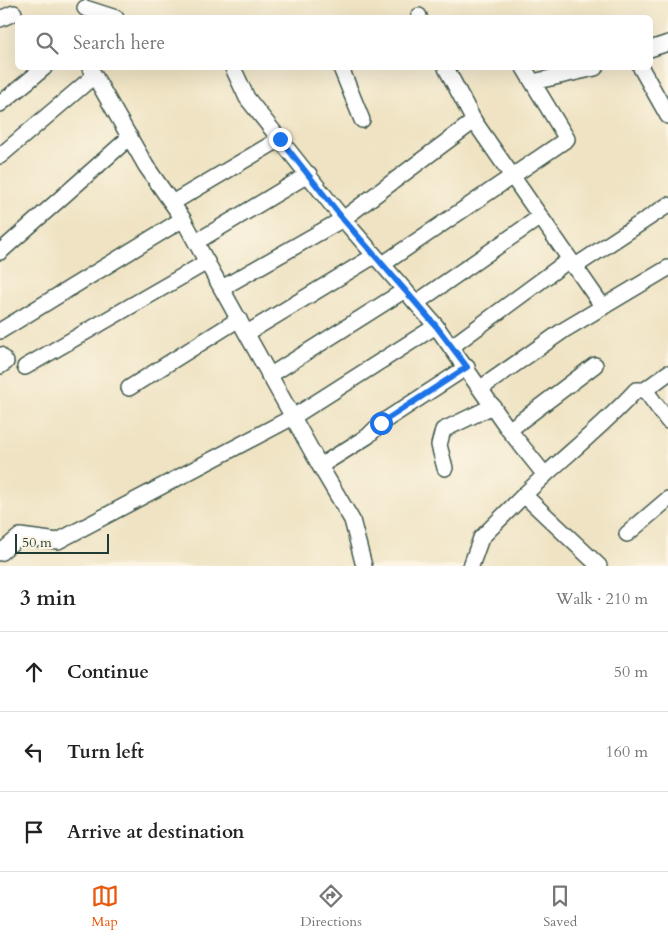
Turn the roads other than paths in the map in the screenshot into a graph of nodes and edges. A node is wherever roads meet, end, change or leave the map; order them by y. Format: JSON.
{"nodes":[{"id":1,"x":83,"y":9,"type":"edge"},
{"id":2,"x":105,"y":15,"type":"edge"},
{"id":3,"x":668,"y":43,"type":"edge"},
{"id":4,"x":653,"y":48,"type":"edge"},
{"id":5,"x":42,"y":70,"type":"edge"},
{"id":6,"x":234,"y":70,"type":"edge"},
{"id":7,"x":342,"y":70,"type":"edge"},
{"id":8,"x":447,"y":70,"type":"edge"},
{"id":9,"x":525,"y":70,"type":"edge"},
{"id":10,"x":586,"y":70,"type":"edge"},
{"id":11,"x":642,"y":70,"type":"edge"},
{"id":12,"x":92,"y":72,"type":"edge"},
{"id":13,"x":533,"y":82,"type":"junction"},
{"id":14,"x":0,"y":104,"type":"edge"},
{"id":15,"x":668,"y":116,"type":"edge"},
{"id":16,"x":362,"y":120,"type":"dead end"},
{"id":17,"x":474,"y":121,"type":"junction"},
{"id":18,"x":130,"y":138,"type":"junction"},
{"id":19,"x":280,"y":139,"type":"junction"},
{"id":20,"x":0,"y":156,"type":"edge"},
{"id":21,"x":309,"y":174,"type":"junction"},
{"id":22,"x":512,"y":176,"type":"junction"},
{"id":23,"x":172,"y":203,"type":"junction"},
{"id":24,"x":668,"y":205,"type":"edge"},
{"id":25,"x":540,"y":217,"type":"junction"},
{"id":26,"x":183,"y":219,"type":"junction"},
{"id":27,"x":343,"y":219,"type":"junction"},
{"id":28,"x":196,"y":242,"type":"junction"},
{"id":29,"x":0,"y":252,"type":"edge"},
{"id":30,"x":378,"y":260,"type":"junction"},
{"id":31,"x":207,"y":262,"type":"junction"},
{"id":32,"x":571,"y":263,"type":"junction"},
{"id":33,"x":668,"y":268,"type":"edge"},
{"id":34,"x":222,"y":288,"type":"junction"},
{"id":35,"x":405,"y":290,"type":"junction"},
{"id":36,"x":416,"y":303,"type":"junction"},
{"id":37,"x":603,"y":307,"type":"junction"},
{"id":38,"x":239,"y":319,"type":"junction"},
{"id":39,"x":436,"y":326,"type":"junction"},
{"id":40,"x":0,"y":331,"type":"edge"},
{"id":41,"x":247,"y":333,"type":"junction"},
{"id":42,"x":452,"y":347,"type":"junction"},
{"id":43,"x":0,"y":355,"type":"edge"},
{"id":44,"x":595,"y":365,"type":"dead end"},
{"id":45,"x":0,"y":366,"type":"edge"},
{"id":46,"x":25,"y":367,"type":"dead end"},
{"id":47,"x":467,"y":367,"type":"junction"},
{"id":48,"x":668,"y":373,"type":"edge"},
{"id":49,"x":269,"y":376,"type":"junction"},
{"id":50,"x":129,"y":388,"type":"dead end"},
{"id":51,"x":481,"y":388,"type":"junction"},
{"id":52,"x":645,"y":390,"type":"junction"},
{"id":53,"x":493,"y":406,"type":"junction"},
{"id":54,"x":293,"y":417,"type":"junction"},
{"id":55,"x":668,"y":421,"type":"edge"},
{"id":56,"x":510,"y":430,"type":"junction"},
{"id":57,"x":320,"y":466,"type":"junction"},
{"id":58,"x":445,"y":468,"type":"dead end"},
{"id":59,"x":545,"y":475,"type":"junction"},
{"id":60,"x":524,"y":495,"type":"junction"},
{"id":61,"x":668,"y":499,"type":"edge"},
{"id":62,"x":627,"y":534,"type":"dead end"},
{"id":63,"x":0,"y":552,"type":"edge"},
{"id":64,"x":364,"y":566,"type":"edge"},
{"id":65,"x":471,"y":566,"type":"edge"},
{"id":66,"x":599,"y":566,"type":"edge"}],
"edges":[{"from":1,"to":2,"type":"street"},
{"from":3,"to":4,"type":"street"},
{"from":5,"to":14,"type":"street"},
{"from":6,"to":19,"type":"street"},
{"from":7,"to":16,"type":"street"},
{"from":8,"to":17,"type":"street"},
{"from":9,"to":13,"type":"street"},
{"from":10,"to":13,"type":"street"},
{"from":11,"to":15,"type":"street"},
{"from":12,"to":18,"type":"street"},
{"from":12,"to":20,"type":"street"},
{"from":13,"to":22,"type":"street"},
{"from":17,"to":22,"type":"street"},
{"from":17,"to":27,"type":"street"},
{"from":18,"to":23,"type":"street"},
{"from":18,"to":29,"type":"street"},
{"from":19,"to":21,"type":"street"},
{"from":19,"to":23,"type":"street"},
{"from":21,"to":27,"type":"street"},
{"from":21,"to":28,"type":"street"},
{"from":22,"to":25,"type":"street"},
{"from":22,"to":30,"type":"street"},
{"from":23,"to":26,"type":"street"},
{"from":24,"to":32,"type":"street"},
{"from":25,"to":32,"type":"street"},
{"from":25,"to":36,"type":"street"},
{"from":26,"to":28,"type":"street"},
{"from":26,"to":40,"type":"street"},
{"from":27,"to":30,"type":"street"},
{"from":27,"to":34,"type":"street"},
{"from":28,"to":31,"type":"street"},
{"from":30,"to":35,"type":"street"},
{"from":30,"to":41,"type":"street"},
{"from":31,"to":34,"type":"street"},
{"from":31,"to":46,"type":"street"},
{"from":32,"to":37,"type":"street"},
{"from":32,"to":42,"type":"street"},
{"from":33,"to":37,"type":"street"},
{"from":34,"to":38,"type":"street"},
{"from":35,"to":36,"type":"street"},
{"from":35,"to":49,"type":"street"},
{"from":36,"to":39,"type":"street"},
{"from":37,"to":51,"type":"street"},
{"from":38,"to":41,"type":"street"},
{"from":38,"to":50,"type":"street"},
{"from":39,"to":42,"type":"street"},
{"from":39,"to":54,"type":"street"},
{"from":41,"to":49,"type":"street"},
{"from":42,"to":47,"type":"street"},
{"from":43,"to":45,"type":"street"},
{"from":44,"to":56,"type":"street"},
{"from":47,"to":51,"type":"street"},
{"from":47,"to":57,"type":"street"},
{"from":48,"to":52,"type":"street"},
{"from":49,"to":54,"type":"street"},
{"from":51,"to":53,"type":"street"},
{"from":52,"to":55,"type":"street"},
{"from":52,"to":59,"type":"street"},
{"from":53,"to":56,"type":"street"},
{"from":53,"to":58,"type":"street"},
{"from":54,"to":57,"type":"street"},
{"from":54,"to":63,"type":"street"},
{"from":56,"to":59,"type":"street"},
{"from":57,"to":64,"type":"street"},
{"from":59,"to":60,"type":"street"},
{"from":60,"to":65,"type":"street"},
{"from":60,"to":66,"type":"street"},
{"from":61,"to":62,"type":"street"}]}
